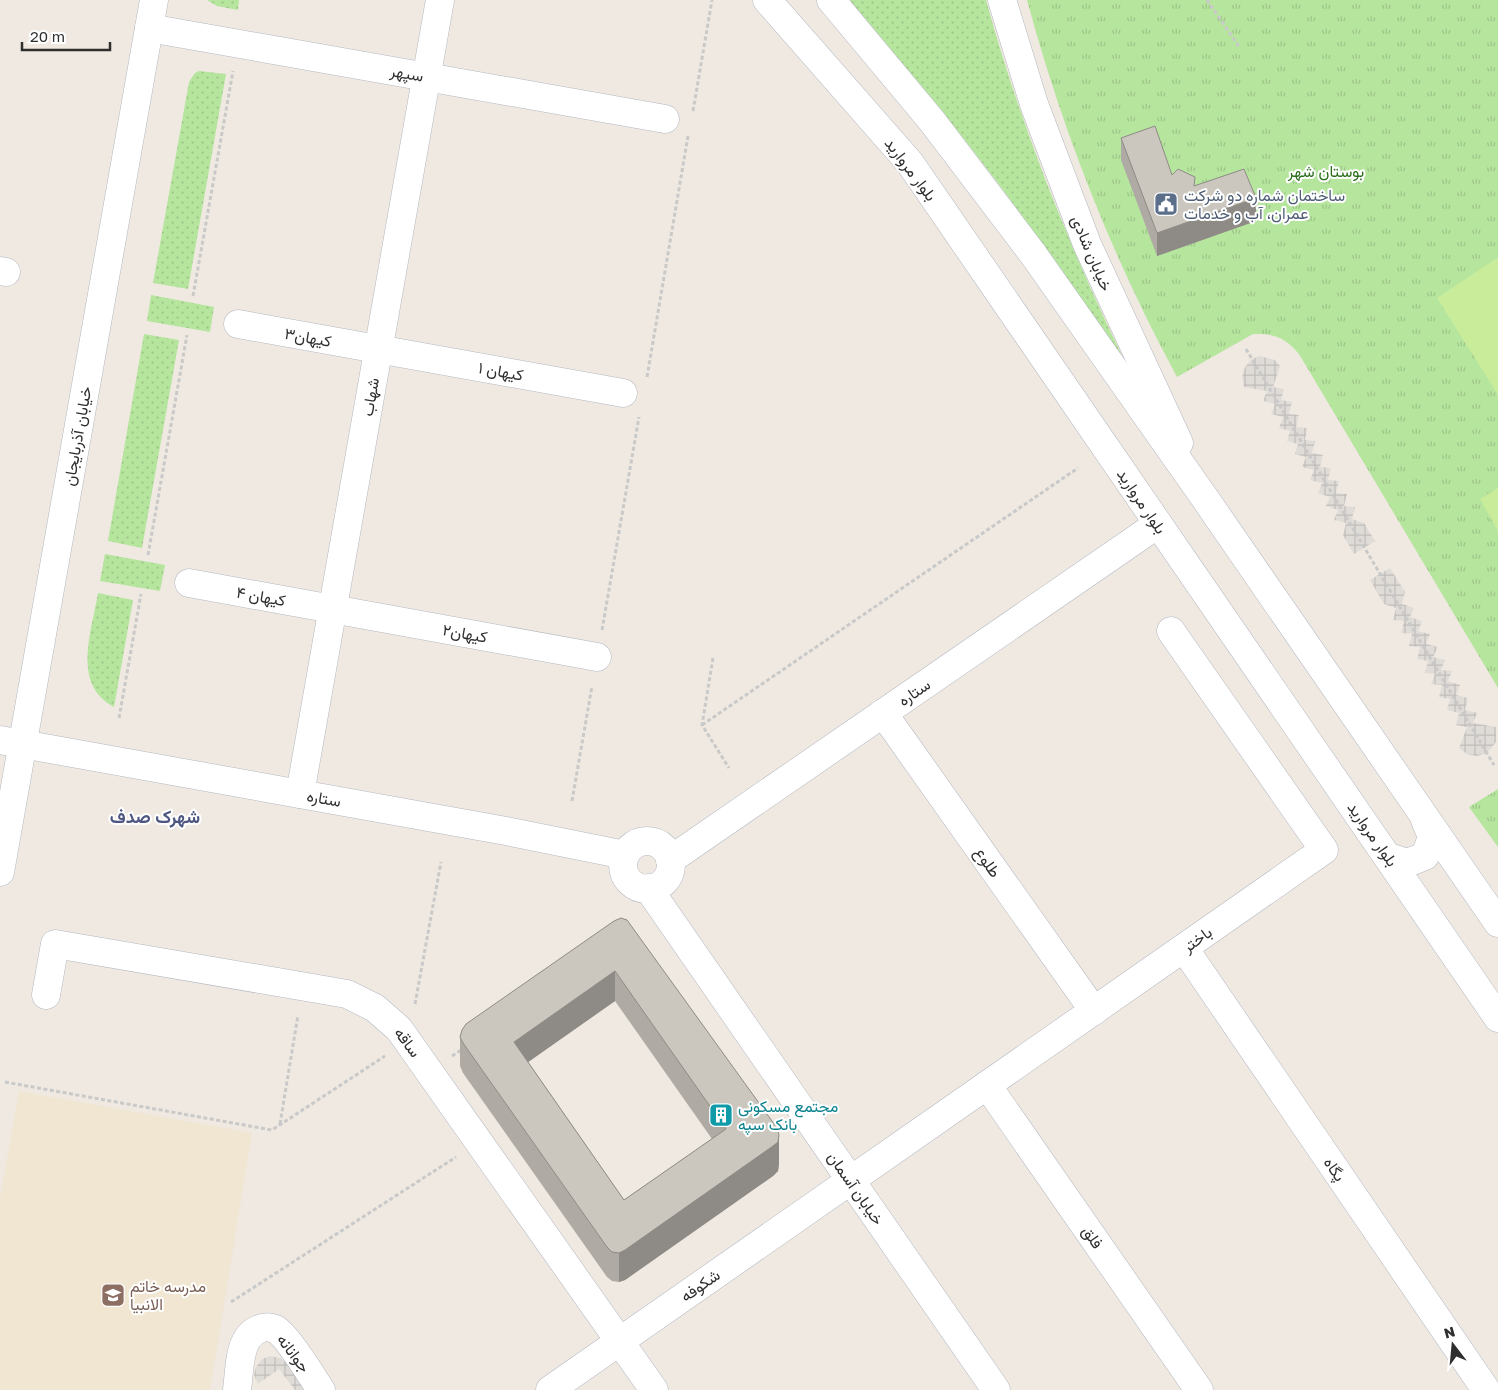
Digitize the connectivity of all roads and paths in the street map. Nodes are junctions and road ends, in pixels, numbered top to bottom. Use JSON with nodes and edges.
{"nodes":[{"id":1,"x":154,"y":0,"type":"edge"},
{"id":2,"x":440,"y":0,"type":"edge"},
{"id":3,"x":712,"y":0,"type":"edge"},
{"id":4,"x":766,"y":0,"type":"edge"},
{"id":5,"x":831,"y":0,"type":"edge"},
{"id":6,"x":1002,"y":0,"type":"edge"},
{"id":7,"x":1207,"y":0,"type":"edge"},
{"id":8,"x":149,"y":28,"type":"junction"},
{"id":9,"x":1240,"y":48,"type":"dead end"},
{"id":10,"x":234,"y":69,"type":"dead end"},
{"id":11,"x":426,"y":76,"type":"junction"},
{"id":12,"x":695,"y":97,"type":"dead end"},
{"id":13,"x":664,"y":119,"type":"dead end"},
{"id":14,"x":194,"y":296,"type":"dead end"},
{"id":15,"x":238,"y":324,"type":"dead end"},
{"id":16,"x":187,"y":335,"type":"dead end"},
{"id":17,"x":378,"y":349,"type":"junction"},
{"id":18,"x":1246,"y":349,"type":"dead end"},
{"id":19,"x":623,"y":392,"type":"dead end"},
{"id":20,"x":1078,"y":468,"type":"dead end"},
{"id":21,"x":1204,"y":497,"type":"junction"},
{"id":22,"x":1158,"y":524,"type":"junction"},
{"id":23,"x":148,"y":555,"type":"dead end"},
{"id":24,"x":189,"y":583,"type":"dead end"},
{"id":25,"x":140,"y":594,"type":"dead end"},
{"id":26,"x":332,"y":609,"type":"junction"},
{"id":27,"x":1171,"y":630,"type":"dead end"},
{"id":28,"x":597,"y":657,"type":"joint"},
{"id":29,"x":713,"y":658,"type":"dead end"},
{"id":30,"x":883,"y":713,"type":"junction"},
{"id":31,"x":119,"y":718,"type":"dead end"},
{"id":32,"x":702,"y":726,"type":"junction"},
{"id":33,"x":11,"y":742,"type":"edge"},
{"id":34,"x":1494,"y":765,"type":"dead end"},
{"id":35,"x":729,"y":768,"type":"dead end"},
{"id":36,"x":300,"y":794,"type":"junction"},
{"id":37,"x":572,"y":801,"type":"dead end"},
{"id":38,"x":1425,"y":820,"type":"junction"},
{"id":39,"x":625,"y":855,"type":"junction"},
{"id":40,"x":1389,"y":857,"type":"junction"},
{"id":41,"x":670,"y":860,"type":"junction"},
{"id":42,"x":440,"y":862,"type":"dead end"},
{"id":43,"x":0,"y":872,"type":"edge"},
{"id":44,"x":648,"y":888,"type":"junction"},
{"id":45,"x":1498,"y":923,"type":"edge"},
{"id":46,"x":1184,"y":948,"type":"junction"},
{"id":47,"x":46,"y":995,"type":"dead end"},
{"id":48,"x":415,"y":1005,"type":"dead end"},
{"id":49,"x":300,"y":1007,"type":"dead end"},
{"id":50,"x":1094,"y":1011,"type":"junction"},
{"id":51,"x":1498,"y":1018,"type":"edge"},
{"id":52,"x":469,"y":1044,"type":"edge"},
{"id":53,"x":392,"y":1052,"type":"dead end"},
{"id":54,"x":446,"y":1060,"type":"dead end"},
{"id":55,"x":5,"y":1082,"type":"dead end"},
{"id":56,"x":987,"y":1085,"type":"junction"},
{"id":57,"x":280,"y":1124,"type":"junction"},
{"id":58,"x":463,"y":1152,"type":"dead end"},
{"id":59,"x":851,"y":1180,"type":"junction"},
{"id":60,"x":231,"y":1302,"type":"dead end"},
{"id":61,"x":620,"y":1341,"type":"junction"},
{"id":62,"x":237,"y":1390,"type":"edge"},
{"id":63,"x":322,"y":1390,"type":"edge"},
{"id":64,"x":550,"y":1390,"type":"edge"},
{"id":65,"x":654,"y":1390,"type":"edge"},
{"id":66,"x":996,"y":1390,"type":"edge"},
{"id":67,"x":1200,"y":1390,"type":"edge"},
{"id":68,"x":1486,"y":1390,"type":"edge"}],
"edges":[{"from":1,"to":8,"type":"street","name":"خیابان آذربایجان"},
{"from":2,"to":11,"type":"street","name":"شهاب"},
{"from":3,"to":12,"type":"path"},
{"from":4,"to":22,"type":"street","name":"بلوار مروارید"},
{"from":5,"to":21,"type":"street"},
{"from":6,"to":21,"type":"street","name":"خیابان شادی"},
{"from":7,"to":9,"type":"path"},
{"from":8,"to":11,"type":"street","name":"سپهر"},
{"from":8,"to":33,"type":"street","name":"خیابان آذربایجان"},
{"from":10,"to":14,"type":"path"},
{"from":11,"to":13,"type":"street","name":"سپهر"},
{"from":11,"to":17,"type":"street","name":"شهاب"},
{"from":15,"to":17,"type":"street","name":"کیهان۳"},
{"from":16,"to":23,"type":"path"},
{"from":17,"to":19,"type":"street","name":"کیهان ۱"},
{"from":17,"to":26,"type":"street","name":"شهاب"},
{"from":18,"to":34,"type":"path"},
{"from":20,"to":32,"type":"path"},
{"from":21,"to":38,"type":"street"},
{"from":22,"to":30,"type":"street","name":"ستاره"},
{"from":22,"to":40,"type":"street","name":"بلوار مروارید"},
{"from":24,"to":26,"type":"street","name":"کیهان ۴"},
{"from":25,"to":31,"type":"path"},
{"from":26,"to":28,"type":"street","name":"کیهان۲"},
{"from":26,"to":36,"type":"street","name":"شهاب"},
{"from":27,"to":46,"type":"street","name":"باختر"},
{"from":28,"to":37,"type":"path"},
{"from":29,"to":32,"type":"path"},
{"from":30,"to":41,"type":"street","name":"ستاره"},
{"from":30,"to":50,"type":"street","name":"طلوع"},
{"from":32,"to":35,"type":"path"},
{"from":33,"to":36,"type":"street","name":"ستاره"},
{"from":33,"to":43,"type":"street","name":"خیابان آذربایجان"},
{"from":36,"to":39,"type":"street","name":"ستاره"},
{"from":38,"to":40,"type":"street"},
{"from":38,"to":45,"type":"street"},
{"from":39,"to":41,"type":"street"},
{"from":39,"to":44,"type":"street"},
{"from":40,"to":51,"type":"street","name":"بلوار مروارید"},
{"from":41,"to":44,"type":"street"},
{"from":42,"to":48,"type":"path"},
{"from":44,"to":59,"type":"street","name":"خیابان آسمان"},
{"from":46,"to":50,"type":"street","name":"باختر"},
{"from":46,"to":68,"type":"street","name":"پگاه"},
{"from":47,"to":61,"type":"street","name":"ساقه"},
{"from":49,"to":57,"type":"path"},
{"from":50,"to":56,"type":"street","name":"باختر"},
{"from":52,"to":54,"type":"path"},
{"from":53,"to":57,"type":"path"},
{"from":55,"to":57,"type":"path"},
{"from":56,"to":59,"type":"street","name":"باختر"},
{"from":56,"to":67,"type":"street","name":"فلق"},
{"from":58,"to":60,"type":"path"},
{"from":59,"to":61,"type":"street","name":"شکوفه"},
{"from":59,"to":66,"type":"street","name":"خیابان آسمان"},
{"from":61,"to":64,"type":"street","name":"شکوفه"},
{"from":61,"to":65,"type":"street","name":"ساقه"},
{"from":62,"to":63,"type":"street","name":"جوانانه"}]}
